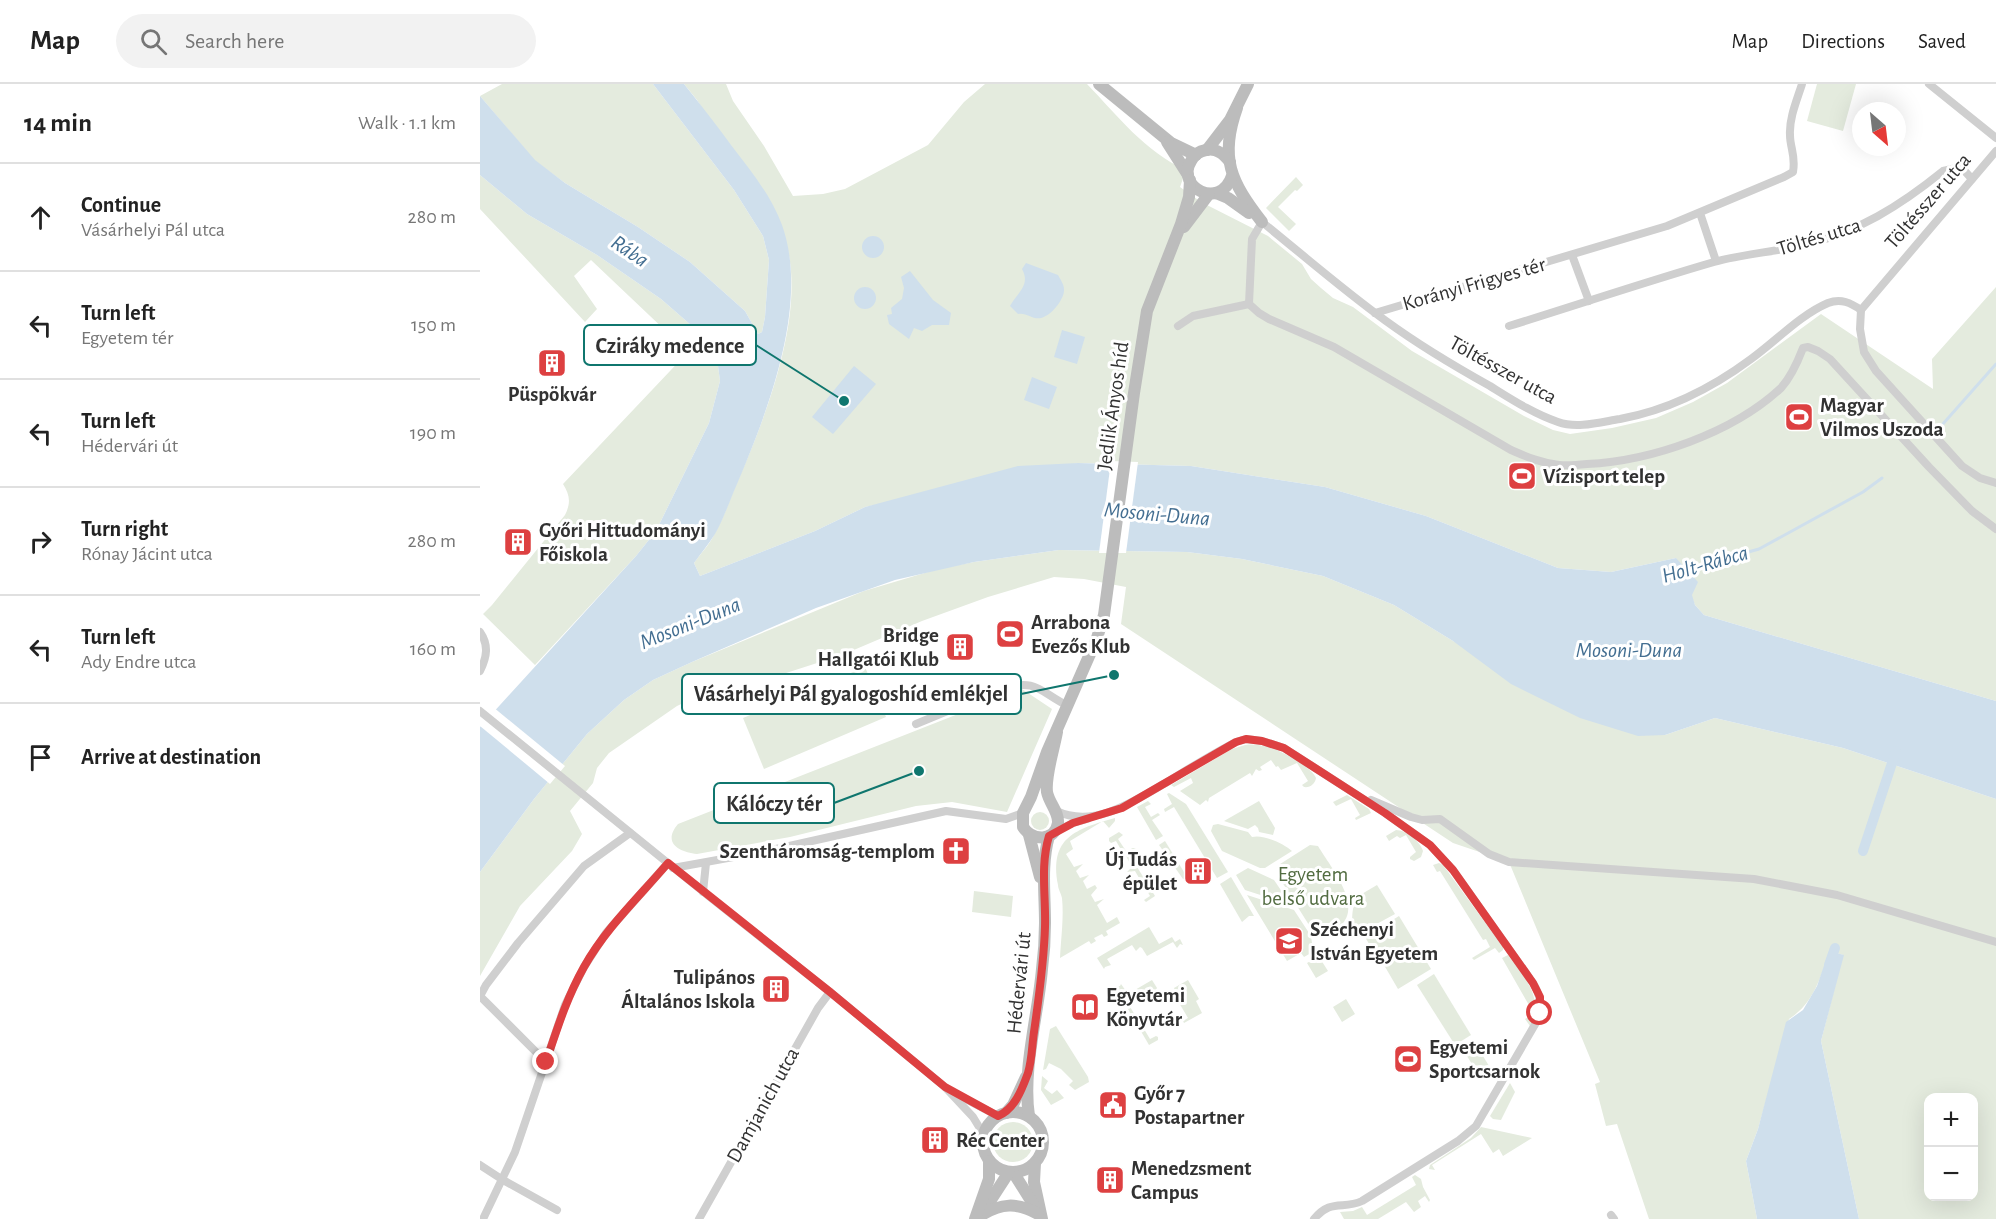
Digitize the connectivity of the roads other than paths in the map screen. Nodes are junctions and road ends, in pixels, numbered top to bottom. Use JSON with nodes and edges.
{"nodes":[{"id":1,"x":1099,"y":84,"type":"edge"},
{"id":2,"x":1248,"y":84,"type":"edge"},
{"id":3,"x":1802,"y":84,"type":"edge"},
{"id":4,"x":1929,"y":84,"type":"edge"},
{"id":5,"x":1237,"y":108,"type":"junction"},
{"id":6,"x":1163,"y":136,"type":"junction"},
{"id":7,"x":1996,"y":138,"type":"edge"},
{"id":8,"x":1996,"y":151,"type":"edge"},
{"id":9,"x":1202,"y":152,"type":"junction"},
{"id":10,"x":1230,"y":162,"type":"junction"},
{"id":11,"x":1232,"y":176,"type":"junction"},
{"id":12,"x":1189,"y":178,"type":"junction"},
{"id":13,"x":1972,"y":179,"type":"junction"},
{"id":14,"x":1212,"y":193,"type":"junction"},
{"id":15,"x":1700,"y":213,"type":"junction"},
{"id":16,"x":1262,"y":222,"type":"junction"},
{"id":17,"x":1174,"y":244,"type":"junction"},
{"id":18,"x":1572,"y":255,"type":"junction"},
{"id":19,"x":1716,"y":261,"type":"junction"},
{"id":20,"x":1589,"y":301,"type":"junction"},
{"id":21,"x":1249,"y":304,"type":"junction"},
{"id":22,"x":1861,"y":310,"type":"junction"},
{"id":23,"x":1375,"y":313,"type":"junction"},
{"id":24,"x":1178,"y":326,"type":"dead end"},
{"id":25,"x":1509,"y":326,"type":"dead end"},
{"id":26,"x":1996,"y":483,"type":"edge"},
{"id":27,"x":1996,"y":529,"type":"edge"},
{"id":28,"x":480,"y":632,"type":"edge"},
{"id":29,"x":480,"y":671,"type":"edge"},
{"id":30,"x":1068,"y":706,"type":"junction"},
{"id":31,"x":480,"y":711,"type":"edge"},
{"id":32,"x":916,"y":724,"type":"dead end"},
{"id":33,"x":1057,"y":732,"type":"junction"},
{"id":34,"x":1362,"y":798,"type":"junction"},
{"id":35,"x":1054,"y":808,"type":"junction"},
{"id":36,"x":1024,"y":811,"type":"junction"},
{"id":37,"x":1101,"y":814,"type":"junction"},
{"id":38,"x":630,"y":833,"type":"junction"},
{"id":39,"x":1051,"y":834,"type":"junction"},
{"id":40,"x":1029,"y":835,"type":"junction"},
{"id":41,"x":706,"y":863,"type":"junction"},
{"id":42,"x":670,"y":866,"type":"junction"},
{"id":43,"x":703,"y":892,"type":"junction"},
{"id":44,"x":1045,"y":898,"type":"junction"},
{"id":45,"x":1996,"y":942,"type":"edge"},
{"id":46,"x":830,"y":992,"type":"junction"},
{"id":47,"x":480,"y":996,"type":"edge"},
{"id":48,"x":546,"y":1062,"type":"junction"},
{"id":49,"x":1029,"y":1071,"type":"junction"},
{"id":50,"x":945,"y":1087,"type":"junction"},
{"id":51,"x":1002,"y":1114,"type":"junction"},
{"id":52,"x":1029,"y":1116,"type":"junction"},
{"id":53,"x":984,"y":1135,"type":"junction"},
{"id":54,"x":989,"y":1161,"type":"junction"},
{"id":55,"x":1035,"y":1163,"type":"junction"},
{"id":56,"x":480,"y":1165,"type":"edge"},
{"id":57,"x":1011,"y":1172,"type":"junction"},
{"id":58,"x":503,"y":1180,"type":"junction"},
{"id":59,"x":557,"y":1210,"type":"dead end"},
{"id":60,"x":1040,"y":1217,"type":"edge"},
{"id":61,"x":977,"y":1218,"type":"edge"},
{"id":62,"x":483,"y":1219,"type":"edge"},
{"id":63,"x":699,"y":1219,"type":"edge"},
{"id":64,"x":1314,"y":1219,"type":"edge"}],
"edges":[{"from":1,"to":6,"type":"street"},
{"from":2,"to":5,"type":"street"},
{"from":3,"to":15,"type":"street","name":"Korányi Frigyes tér"},
{"from":4,"to":7,"type":"street"},
{"from":5,"to":9,"type":"street"},
{"from":5,"to":10,"type":"street"},
{"from":6,"to":9,"type":"street"},
{"from":6,"to":12,"type":"street"},
{"from":8,"to":13,"type":"street","name":"Töltésszer utca"},
{"from":9,"to":10,"type":"street"},
{"from":9,"to":12,"type":"street"},
{"from":10,"to":11,"type":"street"},
{"from":11,"to":14,"type":"street"},
{"from":11,"to":16,"type":"street"},
{"from":12,"to":14,"type":"street"},
{"from":12,"to":17,"type":"street","name":"Jedlik Ányos híd"},
{"from":13,"to":19,"type":"street","name":"Töltés utca"},
{"from":13,"to":22,"type":"street","name":"Töltésszer utca"},
{"from":14,"to":16,"type":"street"},
{"from":14,"to":17,"type":"street","name":"Jedlik Ányos híd"},
{"from":15,"to":18,"type":"street","name":"Korányi Frigyes tér"},
{"from":15,"to":19,"type":"street"},
{"from":16,"to":21,"type":"street"},
{"from":16,"to":23,"type":"street","name":"Töltésszer utca"},
{"from":17,"to":30,"type":"street","name":"Jedlik Ányos híd"},
{"from":18,"to":20,"type":"street","name":"Korányi Frigyes tér"},
{"from":18,"to":23,"type":"street","name":"Korányi Frigyes tér"},
{"from":19,"to":20,"type":"street"},
{"from":20,"to":25,"type":"street"},
{"from":21,"to":24,"type":"street"},
{"from":21,"to":27,"type":"street"},
{"from":22,"to":23,"type":"street","name":"Töltésszer utca"},
{"from":22,"to":26,"type":"street"},
{"from":28,"to":29,"type":"street"},
{"from":30,"to":32,"type":"street"},
{"from":30,"to":33,"type":"street","name":"Jedlik Ányos híd"},
{"from":31,"to":38,"type":"street"},
{"from":33,"to":35,"type":"street"},
{"from":33,"to":36,"type":"street"},
{"from":34,"to":37,"type":"street"},
{"from":34,"to":45,"type":"street"},
{"from":34,"to":64,"type":"street"},
{"from":35,"to":36,"type":"street"},
{"from":35,"to":37,"type":"street"},
{"from":35,"to":39,"type":"street"},
{"from":36,"to":40,"type":"street"},
{"from":36,"to":41,"type":"street"},
{"from":37,"to":39,"type":"street"},
{"from":38,"to":42,"type":"street"},
{"from":38,"to":47,"type":"street"},
{"from":39,"to":40,"type":"street"},
{"from":39,"to":44,"type":"street","name":"Hédervári út"},
{"from":40,"to":44,"type":"street","name":"Hédervári út"},
{"from":41,"to":42,"type":"street"},
{"from":41,"to":43,"type":"street"},
{"from":42,"to":43,"type":"street"},
{"from":42,"to":48,"type":"street"},
{"from":43,"to":46,"type":"street"},
{"from":44,"to":49,"type":"street","name":"Hédervári út"},
{"from":46,"to":50,"type":"street"},
{"from":46,"to":63,"type":"street","name":"Damjanich utca"},
{"from":47,"to":48,"type":"street"},
{"from":48,"to":58,"type":"street"},
{"from":49,"to":51,"type":"street","name":"Hédervári út"},
{"from":49,"to":52,"type":"street","name":"Hédervári út"},
{"from":50,"to":51,"type":"street"},
{"from":50,"to":53,"type":"street"},
{"from":51,"to":52,"type":"street"},
{"from":51,"to":53,"type":"street"},
{"from":52,"to":55,"type":"street"},
{"from":53,"to":54,"type":"street"},
{"from":54,"to":57,"type":"street"},
{"from":54,"to":61,"type":"street"},
{"from":55,"to":57,"type":"street"},
{"from":55,"to":60,"type":"street"},
{"from":56,"to":58,"type":"street"},
{"from":57,"to":60,"type":"street"},
{"from":57,"to":61,"type":"street"},
{"from":58,"to":59,"type":"street"},
{"from":58,"to":62,"type":"street"},
{"from":60,"to":61,"type":"street"}]}
